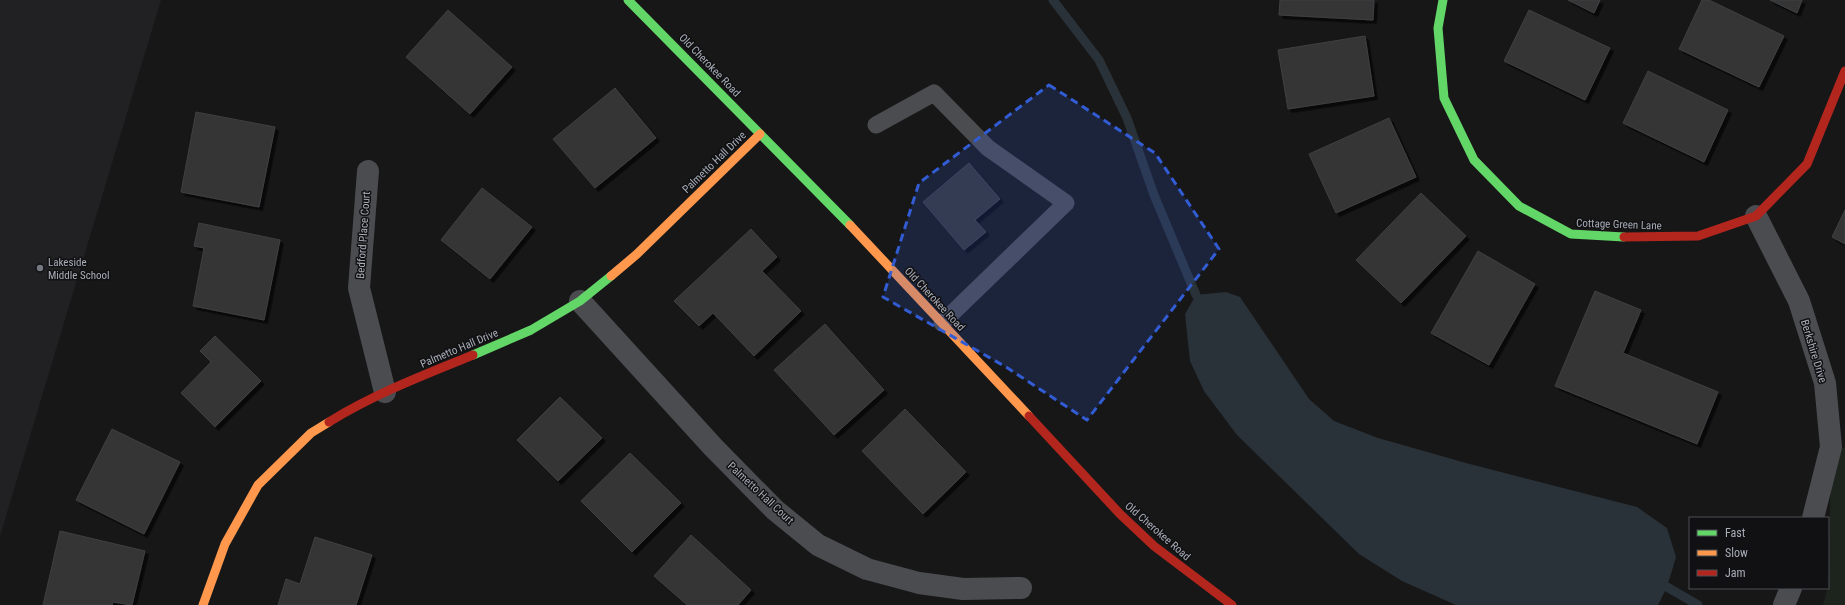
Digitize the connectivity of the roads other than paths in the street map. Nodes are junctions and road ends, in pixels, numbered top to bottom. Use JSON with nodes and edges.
{"nodes":[{"id":1,"x":628,"y":0,"type":"edge"},
{"id":2,"x":1443,"y":0,"type":"edge"},
{"id":3,"x":1845,"y":71,"type":"edge"},
{"id":4,"x":876,"y":125,"type":"dead end"},
{"id":5,"x":760,"y":134,"type":"junction"},
{"id":6,"x":368,"y":171,"type":"dead end"},
{"id":7,"x":1756,"y":216,"type":"junction"},
{"id":8,"x":580,"y":301,"type":"junction"},
{"id":9,"x":942,"y":323,"type":"junction"},
{"id":10,"x":385,"y":392,"type":"junction"},
{"id":11,"x":1813,"y":517,"type":"edge"},
{"id":12,"x":1021,"y":588,"type":"dead end"},
{"id":13,"x":1791,"y":589,"type":"edge"},
{"id":14,"x":203,"y":605,"type":"edge"},
{"id":15,"x":1232,"y":605,"type":"edge"},
{"id":16,"x":1784,"y":605,"type":"edge"}],
"edges":[{"from":1,"to":5,"type":"street","name":"Old Cherokee Road"},
{"from":2,"to":7,"type":"street","name":"Cottage Green Lane"},
{"from":3,"to":7,"type":"street","name":"Cottage Green Lane"},
{"from":4,"to":9,"type":"lane"},
{"from":5,"to":8,"type":"street","name":"Palmetto Hall Drive"},
{"from":5,"to":9,"type":"street","name":"Old Cherokee Road"},
{"from":6,"to":10,"type":"street","name":"Bedford Place Court"},
{"from":7,"to":11,"type":"street","name":"Berkshire Drive"},
{"from":8,"to":10,"type":"street","name":"Palmetto Hall Drive"},
{"from":8,"to":12,"type":"street","name":"Palmetto Hall Court"},
{"from":9,"to":15,"type":"street","name":"Old Cherokee Road"},
{"from":10,"to":14,"type":"street","name":"Palmetto Hall Drive"},
{"from":13,"to":16,"type":"street"}]}
